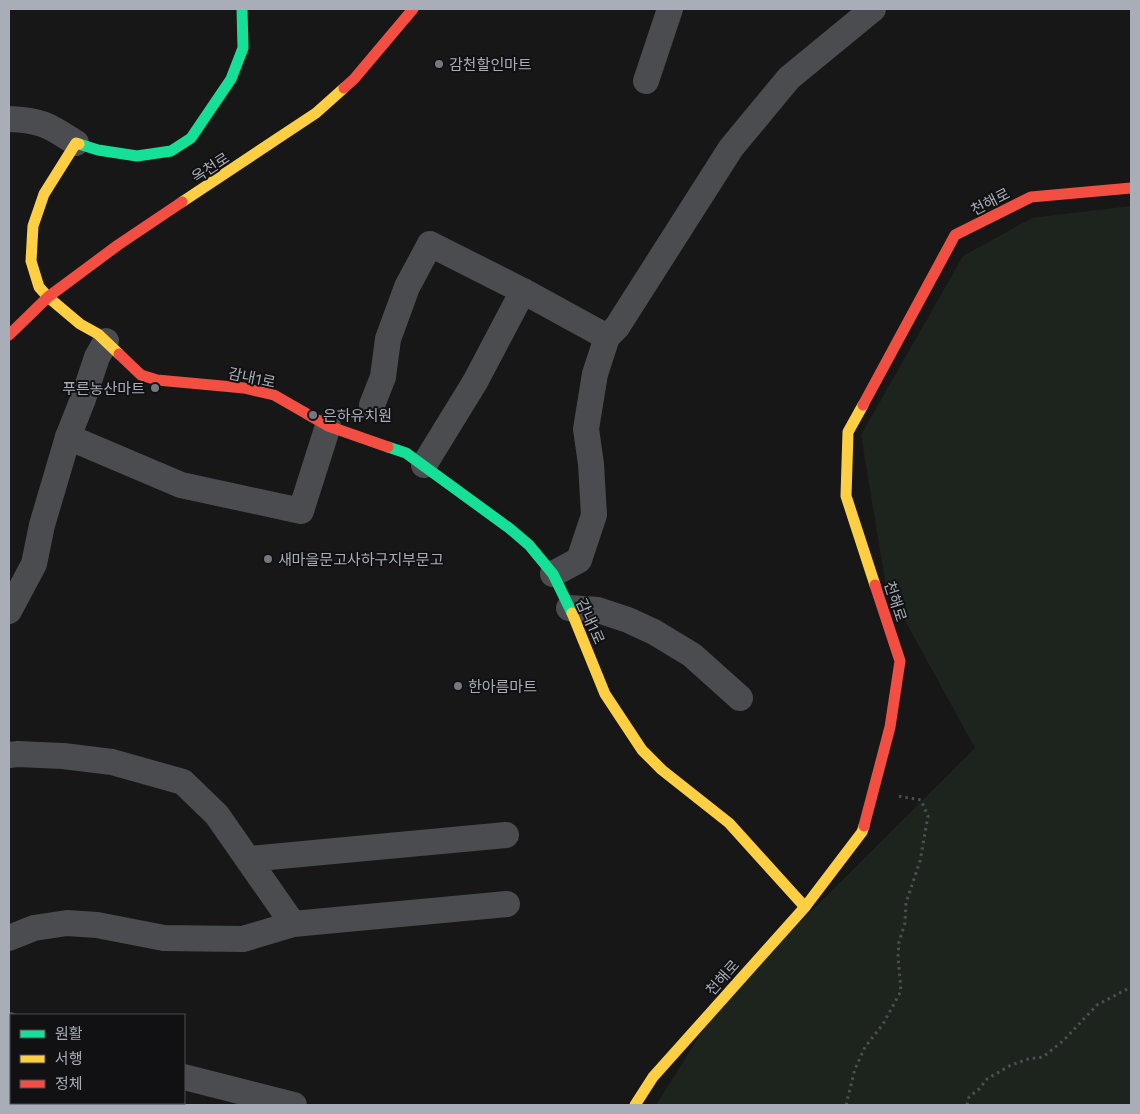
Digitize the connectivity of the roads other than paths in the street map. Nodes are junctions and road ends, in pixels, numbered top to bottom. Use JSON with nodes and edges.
{"nodes":[{"id":1,"x":242,"y":9,"type":"edge"},
{"id":2,"x":413,"y":9,"type":"edge"},
{"id":3,"x":670,"y":9,"type":"edge"},
{"id":4,"x":873,"y":9,"type":"edge"},
{"id":5,"x":646,"y":81,"type":"dead end"},
{"id":6,"x":9,"y":119,"type":"edge"},
{"id":7,"x":76,"y":143,"type":"junction"},
{"id":8,"x":1131,"y":188,"type":"edge"},
{"id":9,"x":523,"y":291,"type":"junction"},
{"id":10,"x":48,"y":297,"type":"junction"},
{"id":11,"x":9,"y":335,"type":"edge"},
{"id":12,"x":607,"y":337,"type":"junction"},
{"id":13,"x":106,"y":341,"type":"junction"},
{"id":14,"x":372,"y":405,"type":"dead end"},
{"id":15,"x":328,"y":426,"type":"junction"},
{"id":16,"x":68,"y":437,"type":"junction"},
{"id":17,"x":424,"y":465,"type":"junction"},
{"id":18,"x":553,"y":574,"type":"junction"},
{"id":19,"x":569,"y":608,"type":"junction"},
{"id":20,"x":9,"y":611,"type":"edge"},
{"id":21,"x":740,"y":698,"type":"dead end"},
{"id":22,"x":9,"y":755,"type":"edge"},
{"id":23,"x":506,"y":835,"type":"dead end"},
{"id":24,"x":249,"y":859,"type":"junction"},
{"id":25,"x":507,"y":904,"type":"dead end"},
{"id":26,"x":805,"y":907,"type":"junction"},
{"id":27,"x":293,"y":924,"type":"junction"},
{"id":28,"x":9,"y":938,"type":"edge"},
{"id":29,"x":185,"y":1077,"type":"edge"},
{"id":30,"x":294,"y":1105,"type":"edge"},
{"id":31,"x":635,"y":1105,"type":"edge"}],
"edges":[{"from":1,"to":7,"type":"street"},
{"from":2,"to":10,"type":"street","name":"옥천로"},
{"from":3,"to":5,"type":"street"},
{"from":4,"to":12,"type":"street"},
{"from":6,"to":7,"type":"street"},
{"from":7,"to":10,"type":"street","name":"감내1로"},
{"from":8,"to":26,"type":"street","name":"천해로"},
{"from":9,"to":12,"type":"street"},
{"from":9,"to":14,"type":"street"},
{"from":9,"to":17,"type":"street"},
{"from":10,"to":11,"type":"street","name":"옥천로"},
{"from":10,"to":13,"type":"street","name":"감내1로"},
{"from":12,"to":18,"type":"street"},
{"from":13,"to":15,"type":"street","name":"감내1로"},
{"from":13,"to":16,"type":"street"},
{"from":15,"to":16,"type":"street"},
{"from":15,"to":17,"type":"street","name":"감내1로"},
{"from":16,"to":20,"type":"street"},
{"from":17,"to":18,"type":"street","name":"감내1로"},
{"from":18,"to":19,"type":"street","name":"감내1로"},
{"from":19,"to":21,"type":"street"},
{"from":19,"to":26,"type":"street","name":"감내1로"},
{"from":22,"to":24,"type":"street"},
{"from":23,"to":24,"type":"street"},
{"from":24,"to":27,"type":"street"},
{"from":25,"to":27,"type":"street"},
{"from":26,"to":31,"type":"street","name":"천해로"},
{"from":27,"to":28,"type":"street"},
{"from":29,"to":30,"type":"street"}]}
